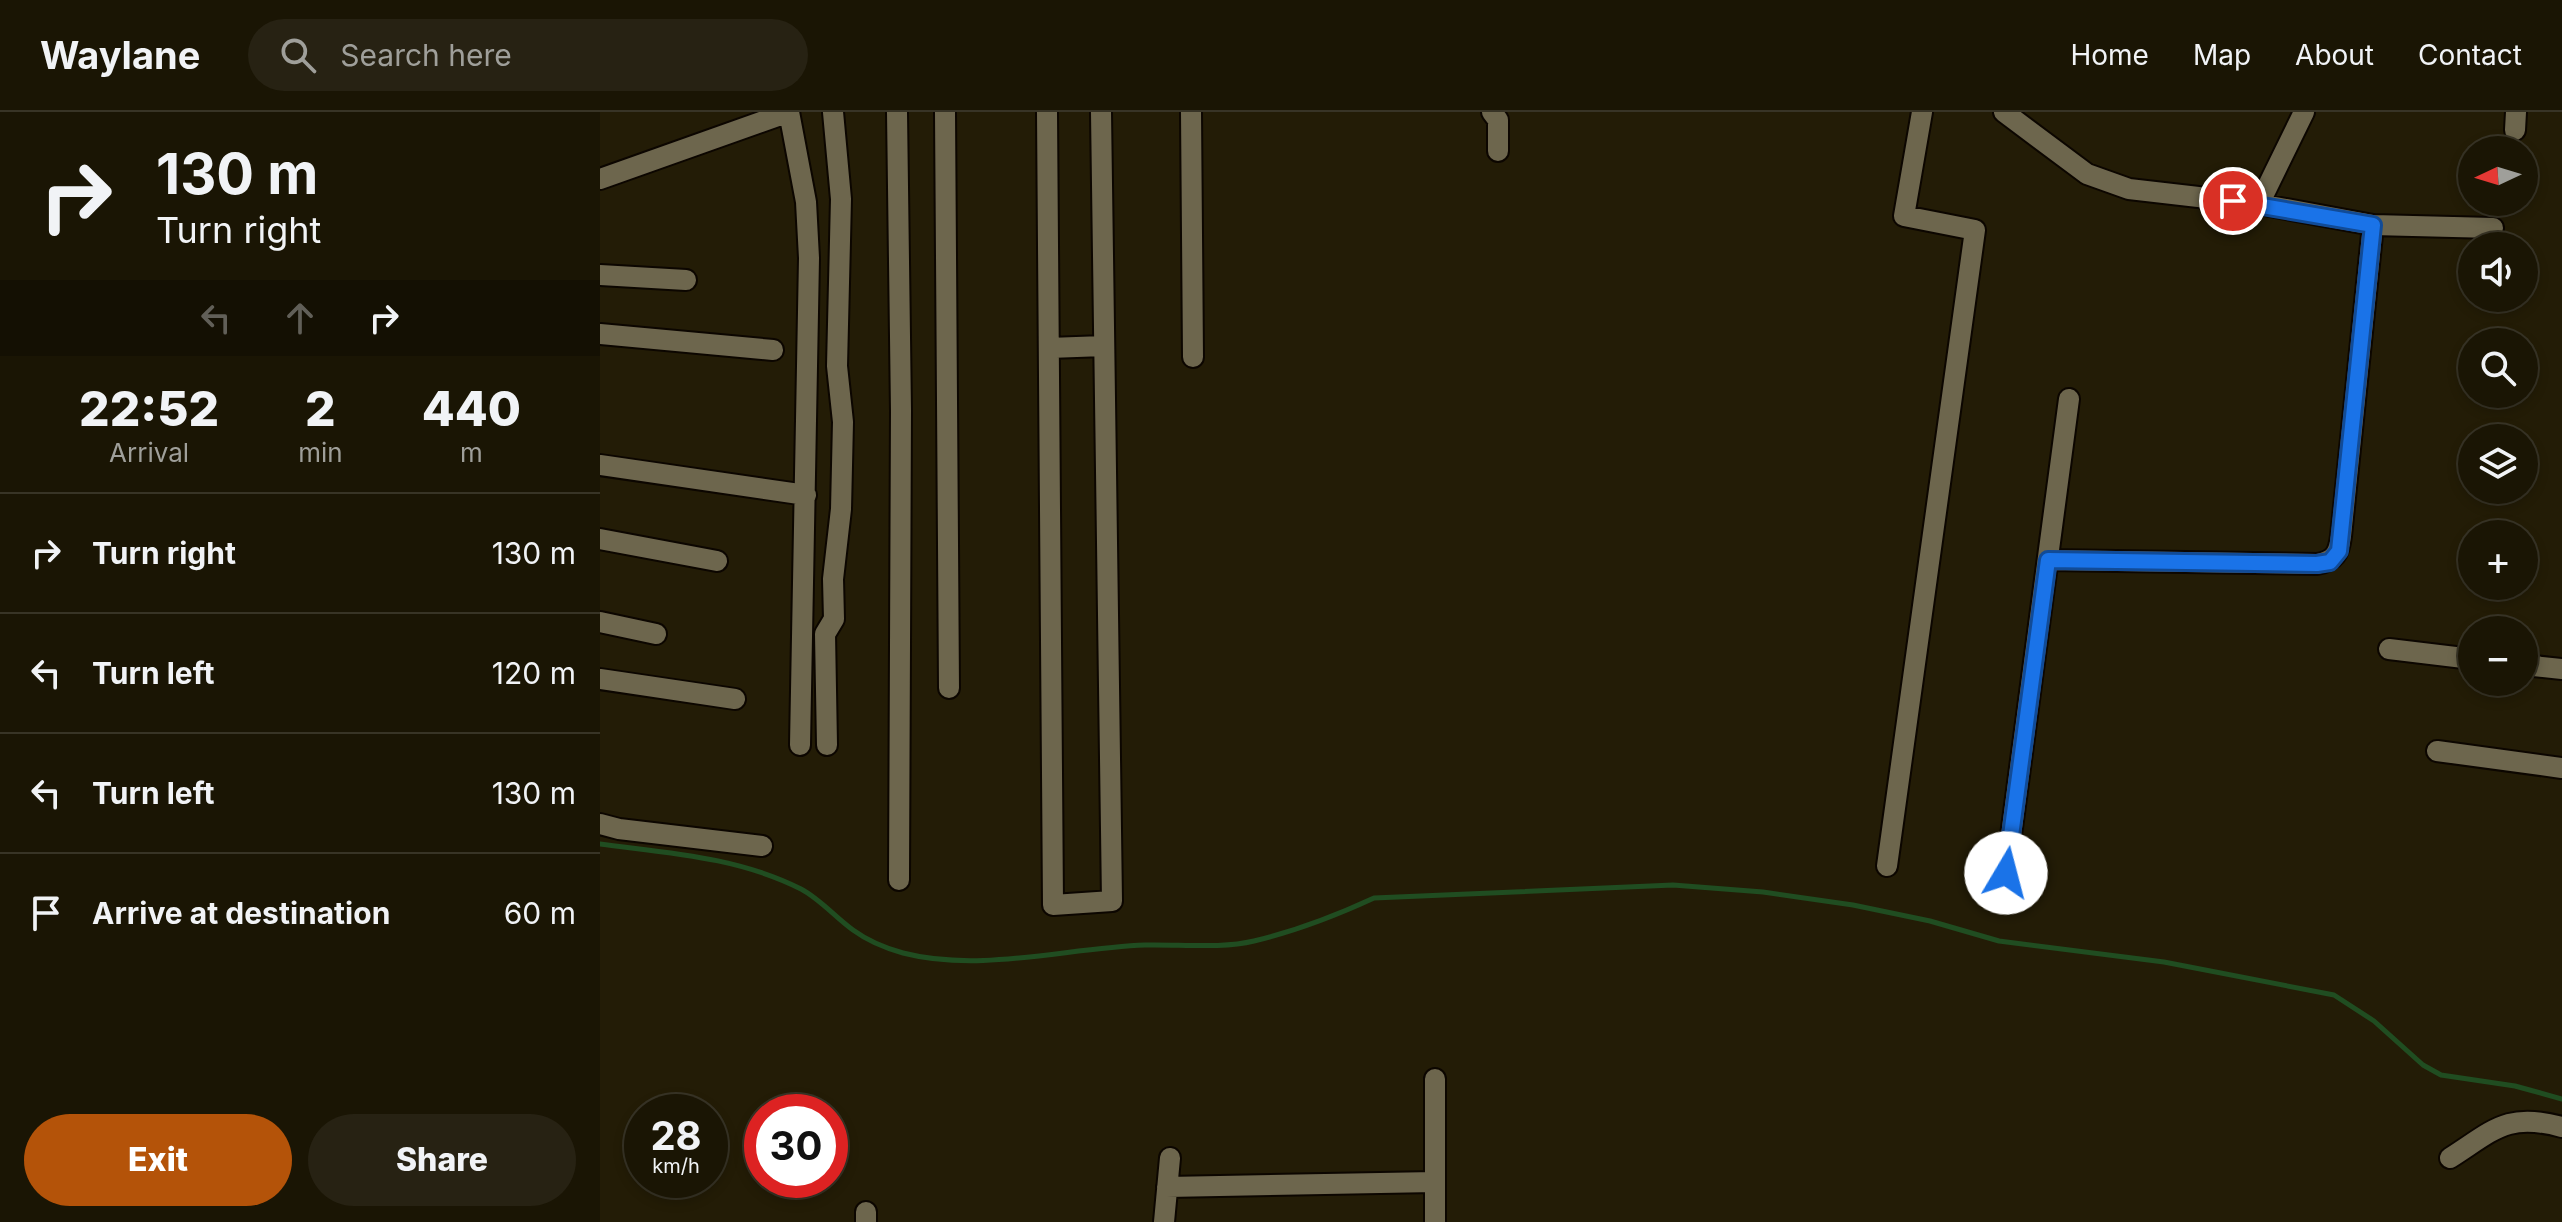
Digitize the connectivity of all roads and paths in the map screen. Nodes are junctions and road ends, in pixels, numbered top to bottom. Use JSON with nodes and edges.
{"nodes":[{"id":1,"x":789,"y":112,"type":"edge"},
{"id":2,"x":833,"y":112,"type":"edge"},
{"id":3,"x":897,"y":112,"type":"edge"},
{"id":4,"x":945,"y":112,"type":"edge"},
{"id":5,"x":1047,"y":112,"type":"edge"},
{"id":6,"x":1101,"y":112,"type":"edge"},
{"id":7,"x":1191,"y":112,"type":"edge"},
{"id":8,"x":1492,"y":112,"type":"edge"},
{"id":9,"x":1922,"y":112,"type":"edge"},
{"id":10,"x":2004,"y":112,"type":"edge"},
{"id":11,"x":2304,"y":112,"type":"edge"},
{"id":12,"x":1498,"y":151,"type":"dead end"},
{"id":13,"x":601,"y":179,"type":"edge"},
{"id":14,"x":2259,"y":204,"type":"junction"},
{"id":15,"x":2373,"y":225,"type":"junction"},
{"id":16,"x":2493,"y":228,"type":"dead end"},
{"id":17,"x":600,"y":275,"type":"edge"},
{"id":18,"x":686,"y":280,"type":"dead end"},
{"id":19,"x":600,"y":334,"type":"edge"},
{"id":20,"x":1104,"y":346,"type":"junction"},
{"id":21,"x":1049,"y":348,"type":"junction"},
{"id":22,"x":773,"y":350,"type":"dead end"},
{"id":23,"x":1193,"y":357,"type":"dead end"},
{"id":24,"x":2069,"y":399,"type":"dead end"},
{"id":25,"x":600,"y":465,"type":"edge"},
{"id":26,"x":806,"y":495,"type":"junction"},
{"id":27,"x":600,"y":539,"type":"edge"},
{"id":28,"x":2048,"y":560,"type":"junction"},
{"id":29,"x":717,"y":561,"type":"dead end"},
{"id":30,"x":600,"y":622,"type":"edge"},
{"id":31,"x":656,"y":634,"type":"dead end"},
{"id":32,"x":2389,"y":649,"type":"dead end"},
{"id":33,"x":2458,"y":657,"type":"edge"},
{"id":34,"x":2538,"y":666,"type":"edge"},
{"id":35,"x":2562,"y":669,"type":"edge"},
{"id":36,"x":600,"y":679,"type":"edge"},
{"id":37,"x":949,"y":688,"type":"dead end"},
{"id":38,"x":735,"y":699,"type":"dead end"},
{"id":39,"x":800,"y":745,"type":"dead end"},
{"id":40,"x":827,"y":745,"type":"dead end"},
{"id":41,"x":2437,"y":751,"type":"dead end"},
{"id":42,"x":2562,"y":768,"type":"edge"},
{"id":43,"x":600,"y":824,"type":"edge"},
{"id":44,"x":762,"y":846,"type":"dead end"},
{"id":45,"x":1887,"y":866,"type":"dead end"},
{"id":46,"x":2006,"y":873,"type":"dead end"},
{"id":47,"x":899,"y":880,"type":"dead end"},
{"id":48,"x":1435,"y":1079,"type":"dead end"},
{"id":49,"x":2562,"y":1127,"type":"edge"},
{"id":50,"x":1170,"y":1158,"type":"dead end"},
{"id":51,"x":2450,"y":1158,"type":"dead end"},
{"id":52,"x":1435,"y":1182,"type":"junction"},
{"id":53,"x":1167,"y":1187,"type":"junction"},
{"id":54,"x":1164,"y":1222,"type":"edge"},
{"id":55,"x":1435,"y":1222,"type":"edge"}],
"edges":[{"from":1,"to":13,"type":"street"},
{"from":1,"to":26,"type":"street"},
{"from":2,"to":40,"type":"street"},
{"from":3,"to":47,"type":"street"},
{"from":4,"to":37,"type":"street"},
{"from":5,"to":21,"type":"street"},
{"from":6,"to":20,"type":"street"},
{"from":7,"to":23,"type":"street"},
{"from":8,"to":12,"type":"street"},
{"from":9,"to":45,"type":"street"},
{"from":10,"to":14,"type":"street"},
{"from":11,"to":14,"type":"street"},
{"from":14,"to":15,"type":"street"},
{"from":15,"to":16,"type":"street"},
{"from":15,"to":28,"type":"street"},
{"from":17,"to":18,"type":"street"},
{"from":19,"to":22,"type":"street"},
{"from":20,"to":21,"type":"street"},
{"from":20,"to":21,"type":"street"},
{"from":24,"to":28,"type":"street"},
{"from":25,"to":26,"type":"street"},
{"from":26,"to":39,"type":"street"},
{"from":27,"to":29,"type":"street"},
{"from":28,"to":46,"type":"street"},
{"from":30,"to":31,"type":"street"},
{"from":32,"to":33,"type":"street"},
{"from":34,"to":35,"type":"street"},
{"from":36,"to":38,"type":"street"},
{"from":41,"to":42,"type":"street"},
{"from":43,"to":44,"type":"street"},
{"from":48,"to":52,"type":"street"},
{"from":49,"to":51,"type":"street"},
{"from":50,"to":53,"type":"street"},
{"from":52,"to":53,"type":"street"},
{"from":52,"to":55,"type":"street"},
{"from":53,"to":54,"type":"street"}]}
